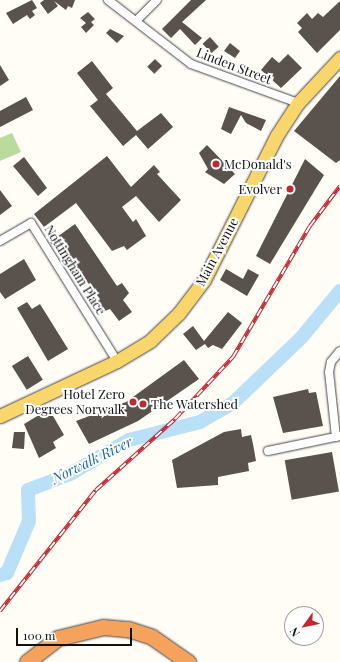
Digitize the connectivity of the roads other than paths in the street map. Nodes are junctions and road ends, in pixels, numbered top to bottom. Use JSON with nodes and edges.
{"nodes":[{"id":1,"x":108,"y":0,"type":"edge"},
{"id":2,"x":157,"y":0,"type":"edge"},
{"id":3,"x":137,"y":20,"type":"junction"},
{"id":4,"x":340,"y":58,"type":"edge"},
{"id":5,"x":298,"y":103,"type":"junction"},
{"id":6,"x":0,"y":241,"type":"edge"},
{"id":7,"x":337,"y":353,"type":"edge"},
{"id":8,"x":117,"y":361,"type":"junction"},
{"id":9,"x":0,"y":416,"type":"edge"},
{"id":10,"x":338,"y":437,"type":"edge"},
{"id":11,"x":268,"y":451,"type":"dead end"},
{"id":12,"x":27,"y":662,"type":"edge"},
{"id":13,"x":188,"y":662,"type":"edge"}],
"edges":[{"from":1,"to":3,"type":"street","name":"Linden Street"},
{"from":2,"to":3,"type":"street"},
{"from":3,"to":5,"type":"street","name":"Linden Street"},
{"from":4,"to":5,"type":"main road","name":"Main Avenue"},
{"from":5,"to":8,"type":"main road","name":"Main Avenue"},
{"from":6,"to":8,"type":"street","name":"Nottingham Place"},
{"from":7,"to":10,"type":"street"},
{"from":8,"to":9,"type":"main road","name":"Main Avenue"},
{"from":10,"to":11,"type":"street"},
{"from":12,"to":13,"type":"highway"}]}
